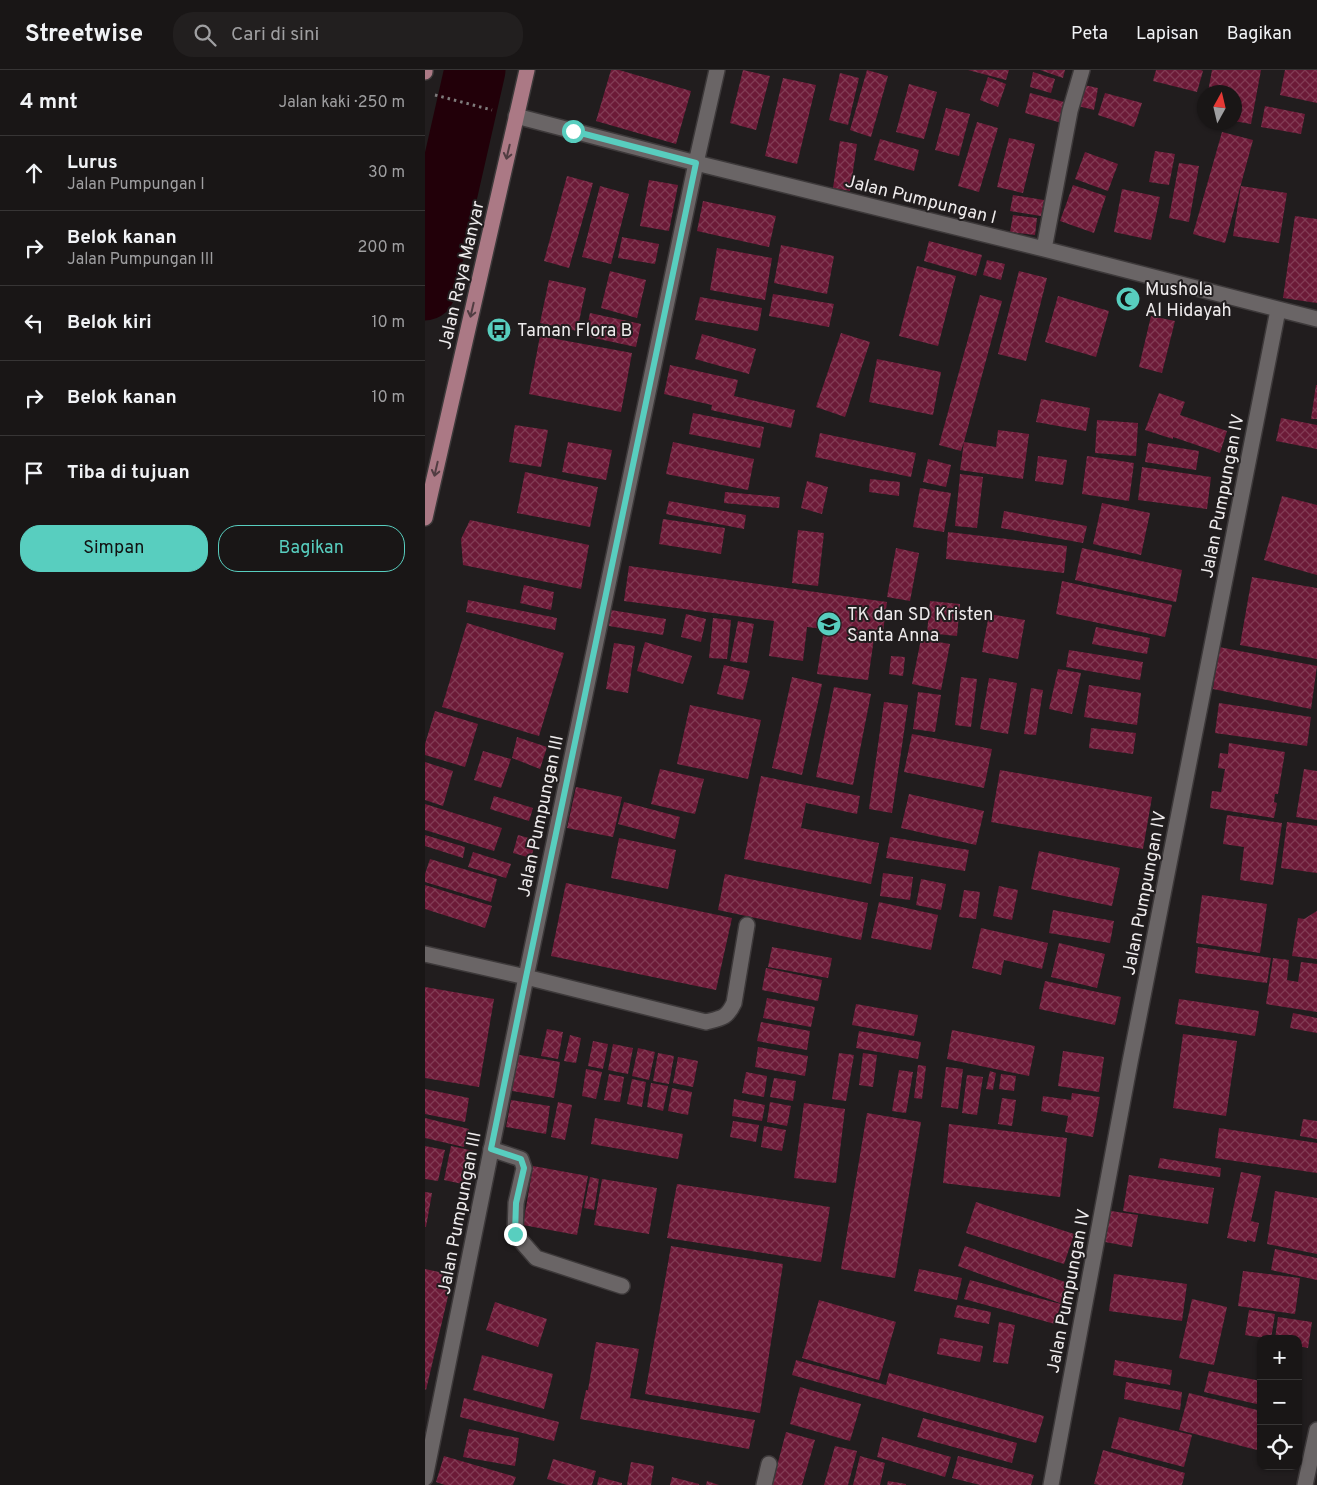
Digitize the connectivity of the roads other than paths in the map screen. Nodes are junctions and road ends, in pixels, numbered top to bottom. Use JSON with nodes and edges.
{"nodes":[{"id":1,"x":527,"y":70,"type":"edge"},
{"id":2,"x":717,"y":70,"type":"edge"},
{"id":3,"x":1082,"y":70,"type":"edge"},
{"id":4,"x":515,"y":116,"type":"junction"},
{"id":5,"x":696,"y":163,"type":"junction"},
{"id":6,"x":1044,"y":249,"type":"junction"},
{"id":7,"x":1278,"y":310,"type":"junction"},
{"id":8,"x":1317,"y":319,"type":"edge"},
{"id":9,"x":425,"y":518,"type":"edge"},
{"id":10,"x":747,"y":925,"type":"dead end"},
{"id":11,"x":425,"y":954,"type":"edge"},
{"id":12,"x":526,"y":977,"type":"junction"},
{"id":13,"x":491,"y":1149,"type":"junction"},
{"id":14,"x":622,"y":1286,"type":"dead end"},
{"id":15,"x":1317,"y":1430,"type":"edge"},
{"id":16,"x":769,"y":1464,"type":"dead end"},
{"id":17,"x":425,"y":1478,"type":"edge"},
{"id":18,"x":764,"y":1485,"type":"edge"},
{"id":19,"x":1051,"y":1485,"type":"edge"},
{"id":20,"x":1305,"y":1485,"type":"edge"}],
"edges":[{"from":1,"to":4,"type":"main road","name":"Jalan Raya Manyar"},
{"from":2,"to":5,"type":"street","name":"Jalan Pumpungan III"},
{"from":3,"to":6,"type":"street"},
{"from":4,"to":5,"type":"street","name":"Jalan Pumpungan I"},
{"from":4,"to":9,"type":"main road","name":"Jalan Raya Manyar","one_way":true},
{"from":5,"to":6,"type":"street","name":"Jalan Pumpungan I"},
{"from":5,"to":12,"type":"street","name":"Jalan Pumpungan III"},
{"from":6,"to":7,"type":"street","name":"Jalan Pumpungan I"},
{"from":7,"to":8,"type":"street","name":"Jalan Pumpungan I"},
{"from":7,"to":19,"type":"street","name":"Jalan Pumpungan IV"},
{"from":10,"to":12,"type":"street"},
{"from":11,"to":12,"type":"street"},
{"from":12,"to":13,"type":"street","name":"Jalan Pumpungan III"},
{"from":13,"to":14,"type":"street"},
{"from":13,"to":17,"type":"street","name":"Jalan Pumpungan III"},
{"from":15,"to":20,"type":"street"},
{"from":16,"to":18,"type":"street"}]}
